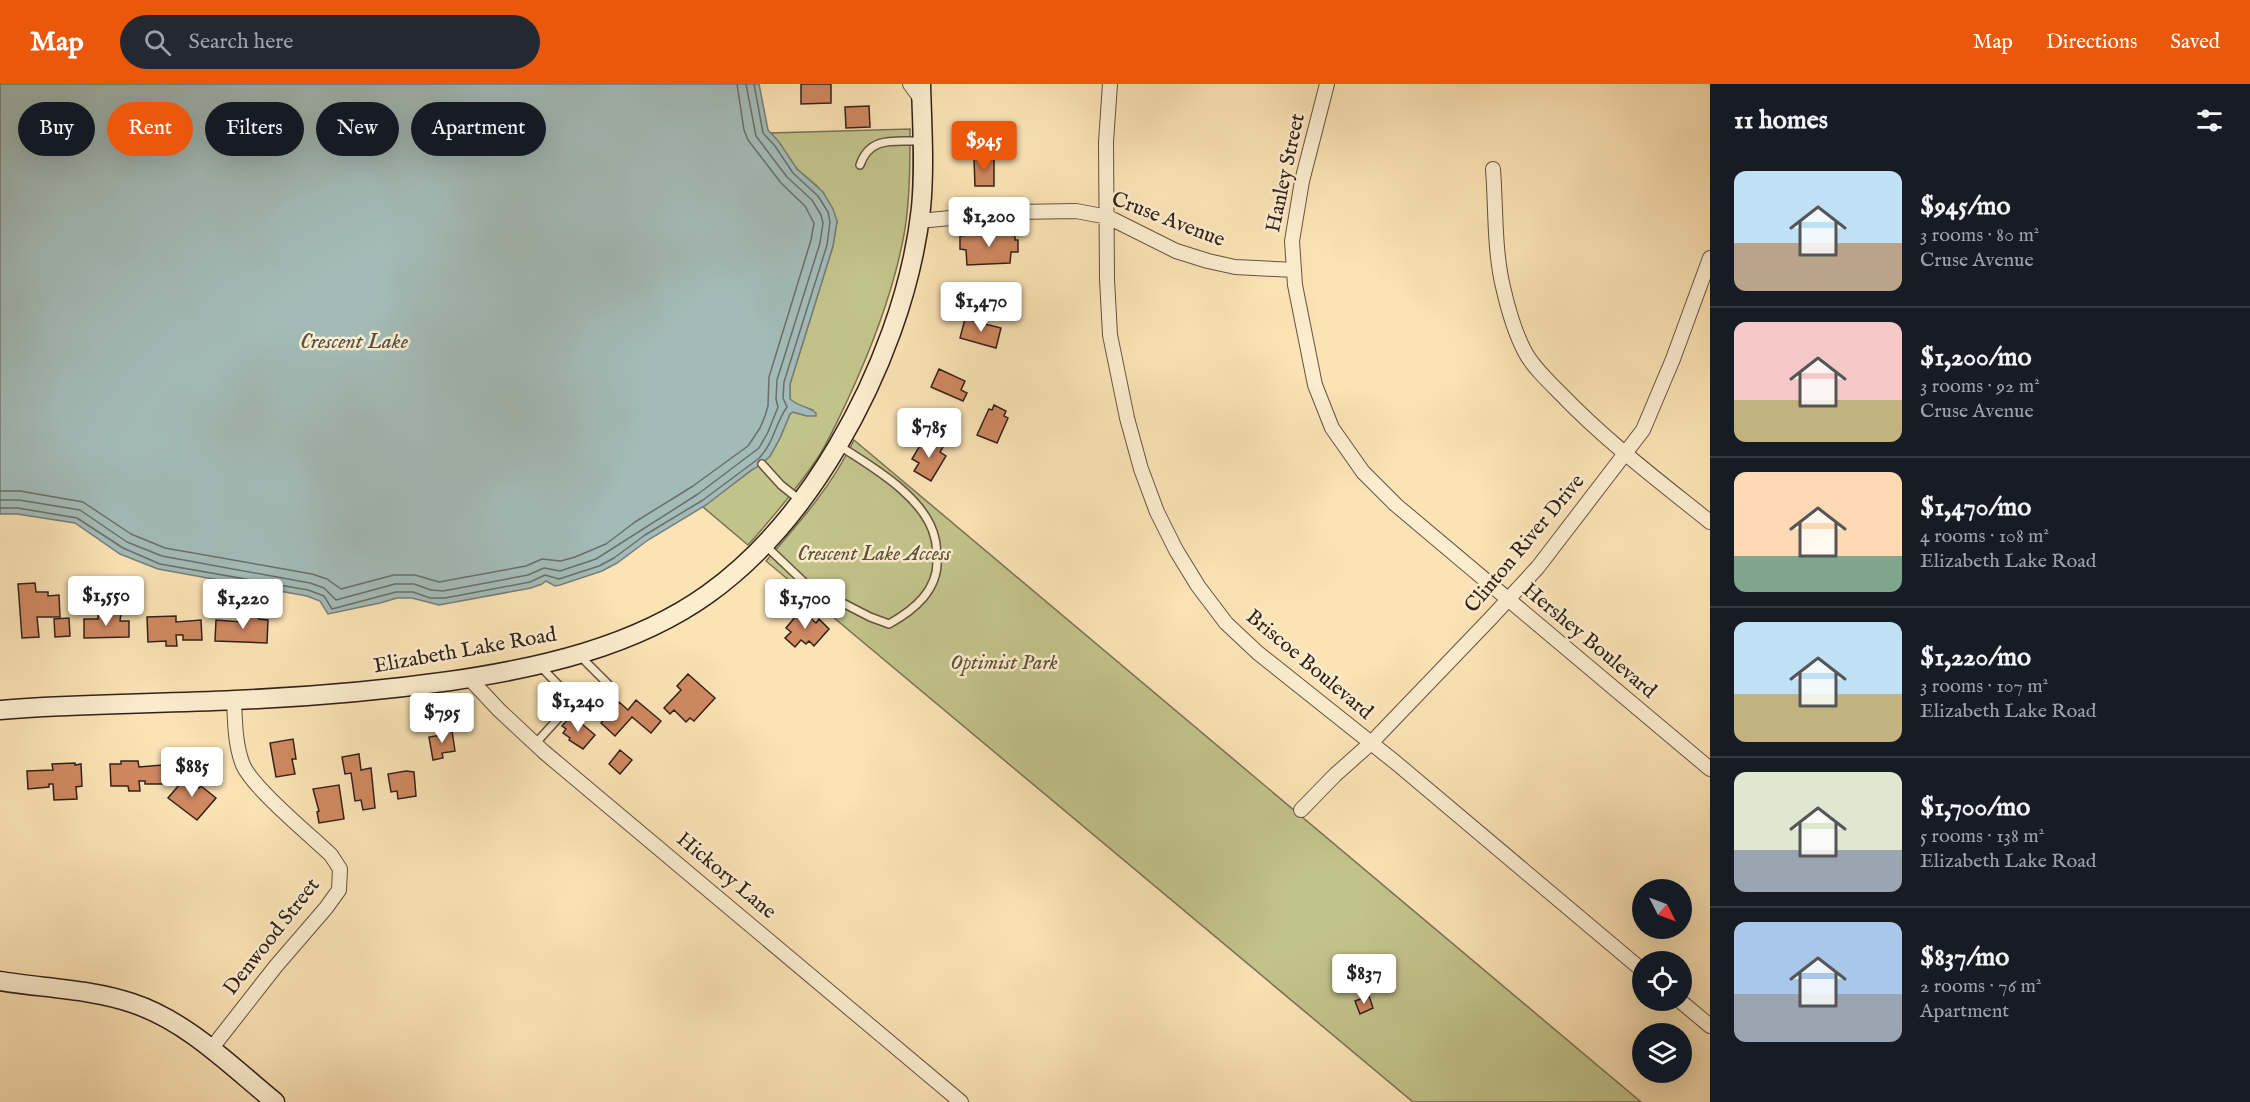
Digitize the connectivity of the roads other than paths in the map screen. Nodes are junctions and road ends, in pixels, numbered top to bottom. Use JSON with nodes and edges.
{"nodes":[{"id":1,"x":910,"y":84,"type":"edge"},
{"id":2,"x":1110,"y":84,"type":"edge"},
{"id":3,"x":1327,"y":84,"type":"edge"},
{"id":4,"x":921,"y":92,"type":"edge"},
{"id":5,"x":922,"y":141,"type":"junction"},
{"id":6,"x":860,"y":165,"type":"dead end"},
{"id":7,"x":1493,"y":169,"type":"dead end"},
{"id":8,"x":1107,"y":217,"type":"junction"},
{"id":9,"x":919,"y":221,"type":"junction"},
{"id":10,"x":1710,"y":258,"type":"edge"},
{"id":11,"x":1294,"y":270,"type":"junction"},
{"id":12,"x":1708,"y":274,"type":"edge"},
{"id":13,"x":838,"y":445,"type":"junction"},
{"id":14,"x":1625,"y":453,"type":"junction"},
{"id":15,"x":762,"y":464,"type":"dead end"},
{"id":16,"x":801,"y":501,"type":"junction"},
{"id":17,"x":1710,"y":522,"type":"edge"},
{"id":18,"x":764,"y":544,"type":"junction"},
{"id":19,"x":1507,"y":600,"type":"junction"},
{"id":20,"x":578,"y":654,"type":"junction"},
{"id":21,"x":538,"y":664,"type":"junction"},
{"id":22,"x":469,"y":678,"type":"junction"},
{"id":23,"x":234,"y":700,"type":"junction"},
{"id":24,"x":574,"y":700,"type":"junction"},
{"id":25,"x":0,"y":710,"type":"edge"},
{"id":26,"x":1371,"y":742,"type":"junction"},
{"id":27,"x":535,"y":744,"type":"junction"},
{"id":28,"x":1710,"y":769,"type":"edge"},
{"id":29,"x":1301,"y":810,"type":"dead end"},
{"id":30,"x":1632,"y":962,"type":"edge"},
{"id":31,"x":0,"y":981,"type":"edge"},
{"id":32,"x":1692,"y":1011,"type":"edge"},
{"id":33,"x":1710,"y":1026,"type":"edge"},
{"id":34,"x":211,"y":1049,"type":"junction"},
{"id":35,"x":275,"y":1102,"type":"edge"},
{"id":36,"x":961,"y":1102,"type":"edge"}],
"edges":[{"from":1,"to":4,"type":"street"},
{"from":2,"to":8,"type":"street","name":"Briscoe Boulevard"},
{"from":3,"to":11,"type":"street","name":"Hanley Street"},
{"from":4,"to":5,"type":"street","name":"Elizabeth Lake Road"},
{"from":5,"to":6,"type":"lane"},
{"from":5,"to":9,"type":"street","name":"Elizabeth Lake Road"},
{"from":7,"to":14,"type":"street"},
{"from":8,"to":9,"type":"street","name":"Cruse Avenue"},
{"from":8,"to":11,"type":"street","name":"Cruse Avenue"},
{"from":8,"to":26,"type":"street","name":"Briscoe Boulevard"},
{"from":9,"to":13,"type":"street","name":"Elizabeth Lake Road"},
{"from":10,"to":12,"type":"street","name":"Clinton River Drive"},
{"from":11,"to":19,"type":"street","name":"Hershey Boulevard"},
{"from":12,"to":14,"type":"street","name":"Clinton River Drive"},
{"from":13,"to":16,"type":"street","name":"Elizabeth Lake Road"},
{"from":13,"to":18,"type":"lane"},
{"from":14,"to":17,"type":"street"},
{"from":14,"to":19,"type":"street","name":"Clinton River Drive"},
{"from":15,"to":16,"type":"lane"},
{"from":16,"to":18,"type":"street","name":"Elizabeth Lake Road"},
{"from":18,"to":20,"type":"street","name":"Elizabeth Lake Road"},
{"from":19,"to":26,"type":"street","name":"Clinton River Drive"},
{"from":19,"to":28,"type":"street","name":"Hershey Boulevard"},
{"from":20,"to":21,"type":"street","name":"Elizabeth Lake Road"},
{"from":20,"to":24,"type":"lane"},
{"from":21,"to":22,"type":"street","name":"Elizabeth Lake Road"},
{"from":21,"to":24,"type":"lane"},
{"from":22,"to":23,"type":"street","name":"Elizabeth Lake Road"},
{"from":22,"to":27,"type":"street","name":"Hickory Lane"},
{"from":23,"to":25,"type":"street","name":"Elizabeth Lake Road"},
{"from":23,"to":34,"type":"street","name":"Denwood Street"},
{"from":24,"to":27,"type":"lane"},
{"from":26,"to":29,"type":"street","name":"Clinton River Drive"},
{"from":26,"to":30,"type":"street","name":"Briscoe Boulevard"},
{"from":27,"to":36,"type":"street","name":"Hickory Lane"},
{"from":31,"to":34,"type":"street"},
{"from":32,"to":33,"type":"street"},
{"from":34,"to":35,"type":"street"}]}
